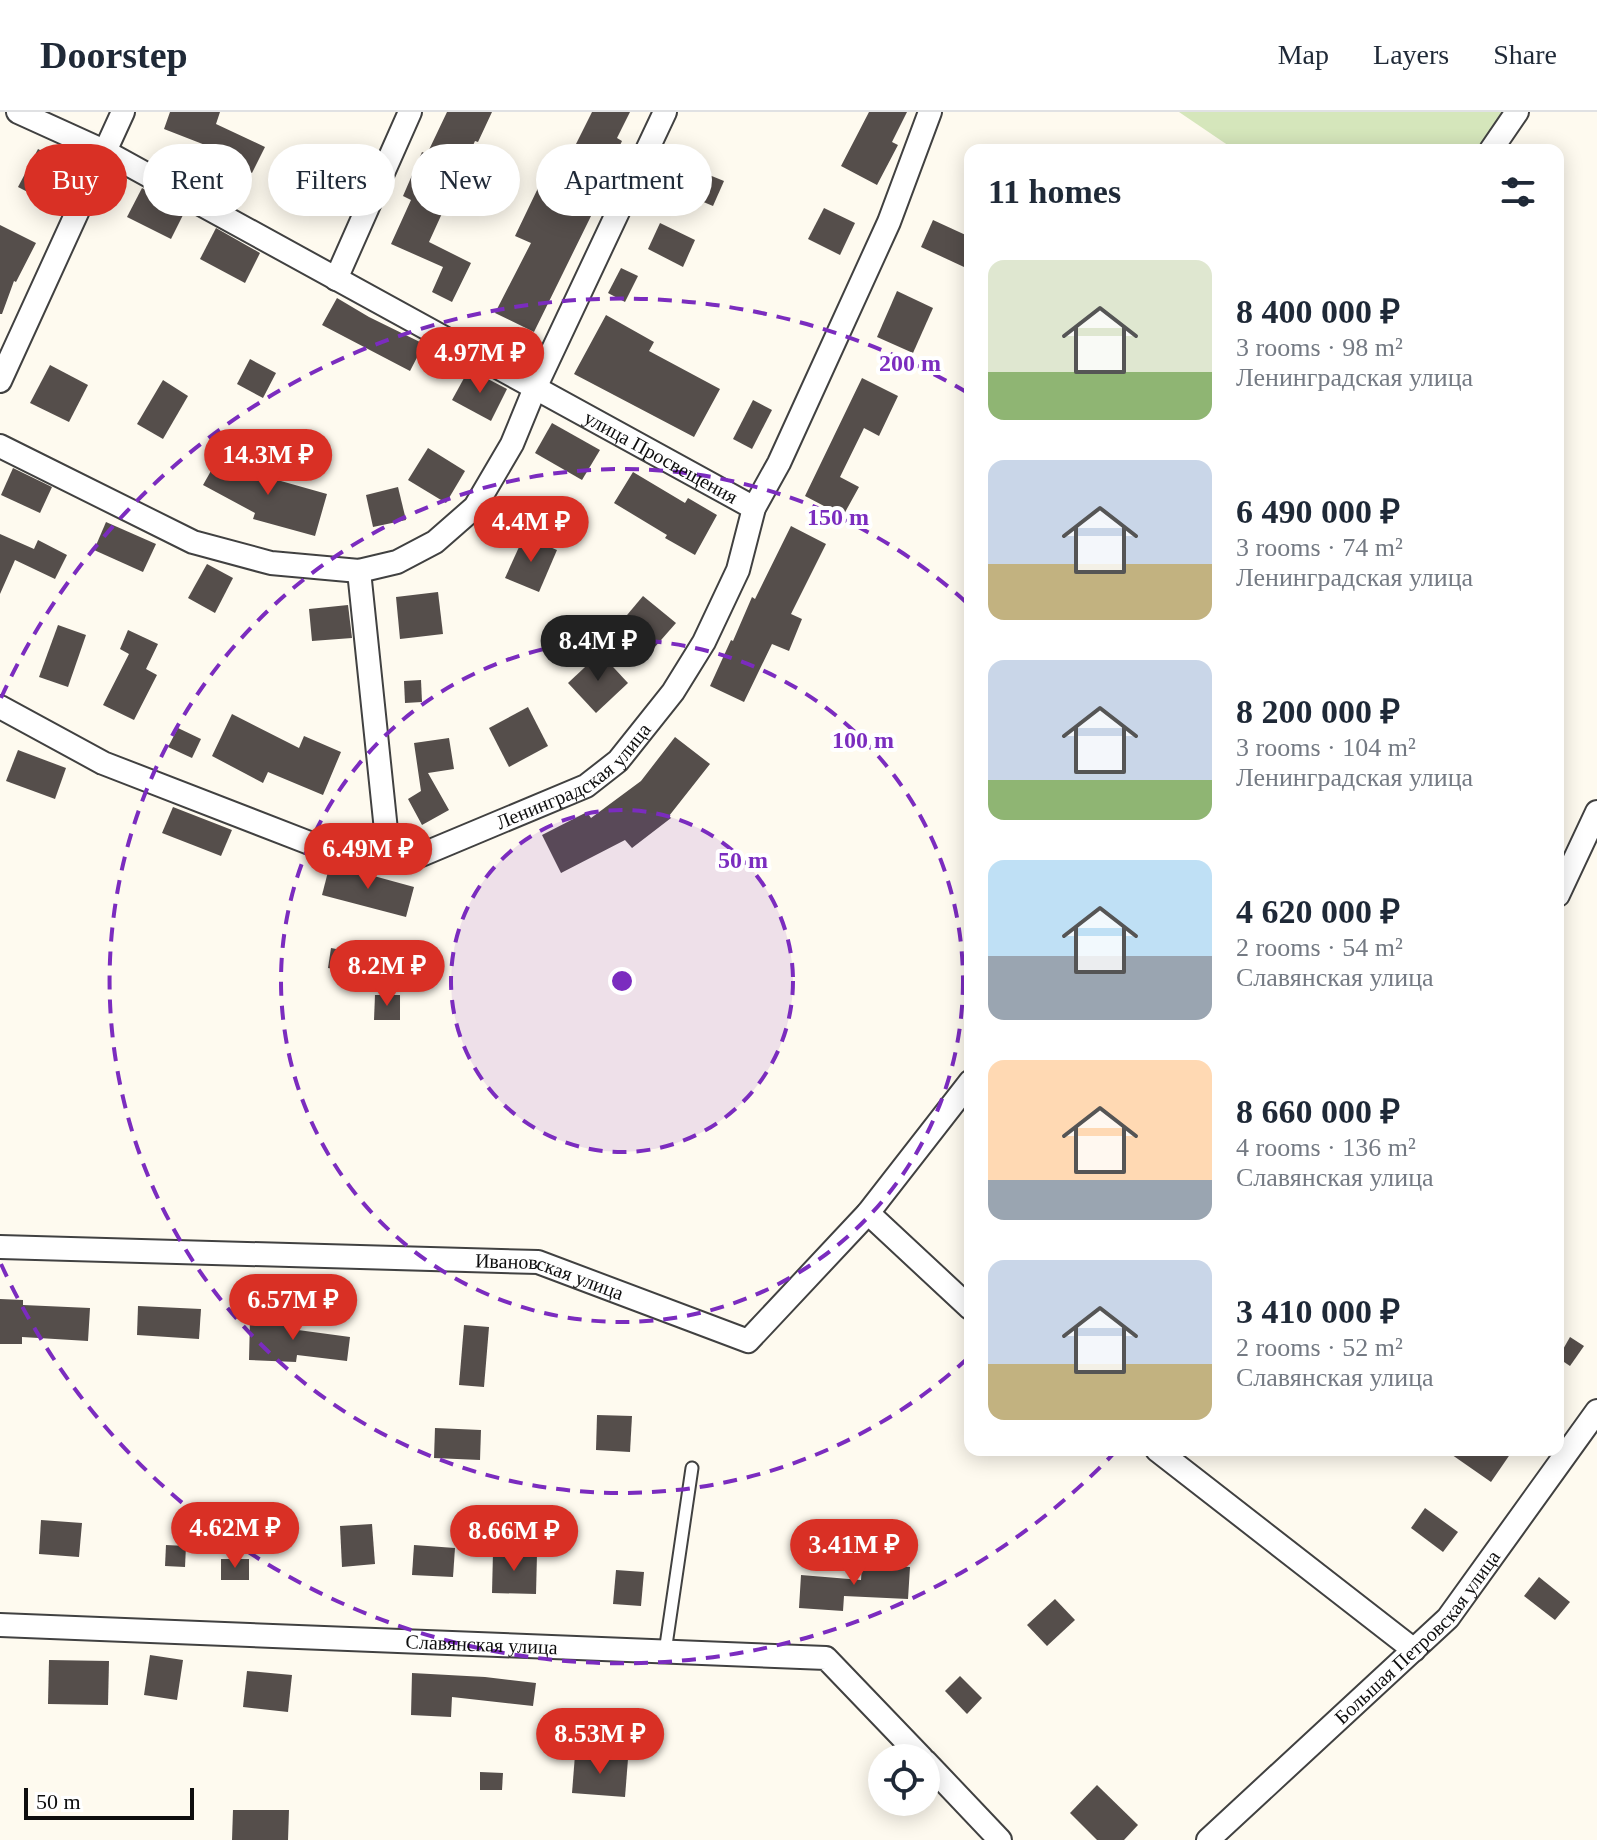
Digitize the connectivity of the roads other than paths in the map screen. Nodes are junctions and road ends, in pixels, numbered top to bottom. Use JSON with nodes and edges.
{"nodes":[{"id":1,"x":18,"y":112,"type":"edge"},
{"id":2,"x":123,"y":112,"type":"edge"},
{"id":3,"x":410,"y":112,"type":"edge"},
{"id":4,"x":665,"y":112,"type":"edge"},
{"id":5,"x":930,"y":112,"type":"edge"},
{"id":6,"x":1517,"y":112,"type":"edge"},
{"id":7,"x":89,"y":144,"type":"edge"},
{"id":8,"x":107,"y":144,"type":"edge"},
{"id":9,"x":1495,"y":144,"type":"edge"},
{"id":10,"x":127,"y":164,"type":"edge"},
{"id":11,"x":75,"y":216,"type":"edge"},
{"id":12,"x":336,"y":279,"type":"junction"},
{"id":13,"x":0,"y":381,"type":"edge"},
{"id":14,"x":535,"y":388,"type":"junction"},
{"id":15,"x":0,"y":446,"type":"edge"},
{"id":16,"x":754,"y":508,"type":"junction"},
{"id":17,"x":359,"y":571,"type":"junction"},
{"id":18,"x":0,"y":707,"type":"edge"},
{"id":19,"x":1597,"y":812,"type":"edge"},
{"id":20,"x":389,"y":859,"type":"junction"},
{"id":21,"x":1564,"y":882,"type":"edge"},
{"id":22,"x":964,"y":1090,"type":"edge"},
{"id":23,"x":868,"y":1213,"type":"junction"},
{"id":24,"x":0,"y":1247,"type":"edge"},
{"id":25,"x":964,"y":1302,"type":"edge"},
{"id":26,"x":1597,"y":1411,"type":"edge"},
{"id":27,"x":1165,"y":1456,"type":"edge"},
{"id":28,"x":692,"y":1468,"type":"dead end"},
{"id":29,"x":0,"y":1625,"type":"edge"},
{"id":30,"x":1414,"y":1650,"type":"junction"},
{"id":31,"x":665,"y":1652,"type":"junction"},
{"id":32,"x":909,"y":1744,"type":"edge"},
{"id":33,"x":940,"y":1777,"type":"edge"},
{"id":34,"x":1000,"y":1840,"type":"edge"},
{"id":35,"x":1208,"y":1840,"type":"edge"}],
"edges":[{"from":1,"to":7,"type":"street","name":"улица Просвещения"},
{"from":2,"to":8,"type":"street"},
{"from":3,"to":12,"type":"street"},
{"from":4,"to":14,"type":"street"},
{"from":5,"to":16,"type":"street","name":"Ленинградская улица"},
{"from":6,"to":9,"type":"street"},
{"from":10,"to":12,"type":"street","name":"улица Просвещения"},
{"from":11,"to":13,"type":"street"},
{"from":12,"to":14,"type":"street","name":"улица Просвещения"},
{"from":14,"to":16,"type":"street","name":"улица Просвещения"},
{"from":14,"to":17,"type":"street"},
{"from":15,"to":17,"type":"street"},
{"from":16,"to":20,"type":"street","name":"Ленинградская улица"},
{"from":17,"to":20,"type":"street"},
{"from":18,"to":20,"type":"street","name":"Ленинградская улица"},
{"from":19,"to":21,"type":"street"},
{"from":22,"to":23,"type":"street","name":"Ивановская улица"},
{"from":23,"to":24,"type":"street","name":"Ивановская улица"},
{"from":23,"to":25,"type":"street"},
{"from":26,"to":30,"type":"street","name":"Большая Петровская улица"},
{"from":27,"to":30,"type":"street"},
{"from":28,"to":31,"type":"lane"},
{"from":29,"to":31,"type":"street","name":"Славянская улица"},
{"from":30,"to":35,"type":"street","name":"Большая Петровская улица"},
{"from":31,"to":32,"type":"street","name":"Славянская улица"},
{"from":33,"to":34,"type":"street"}]}
